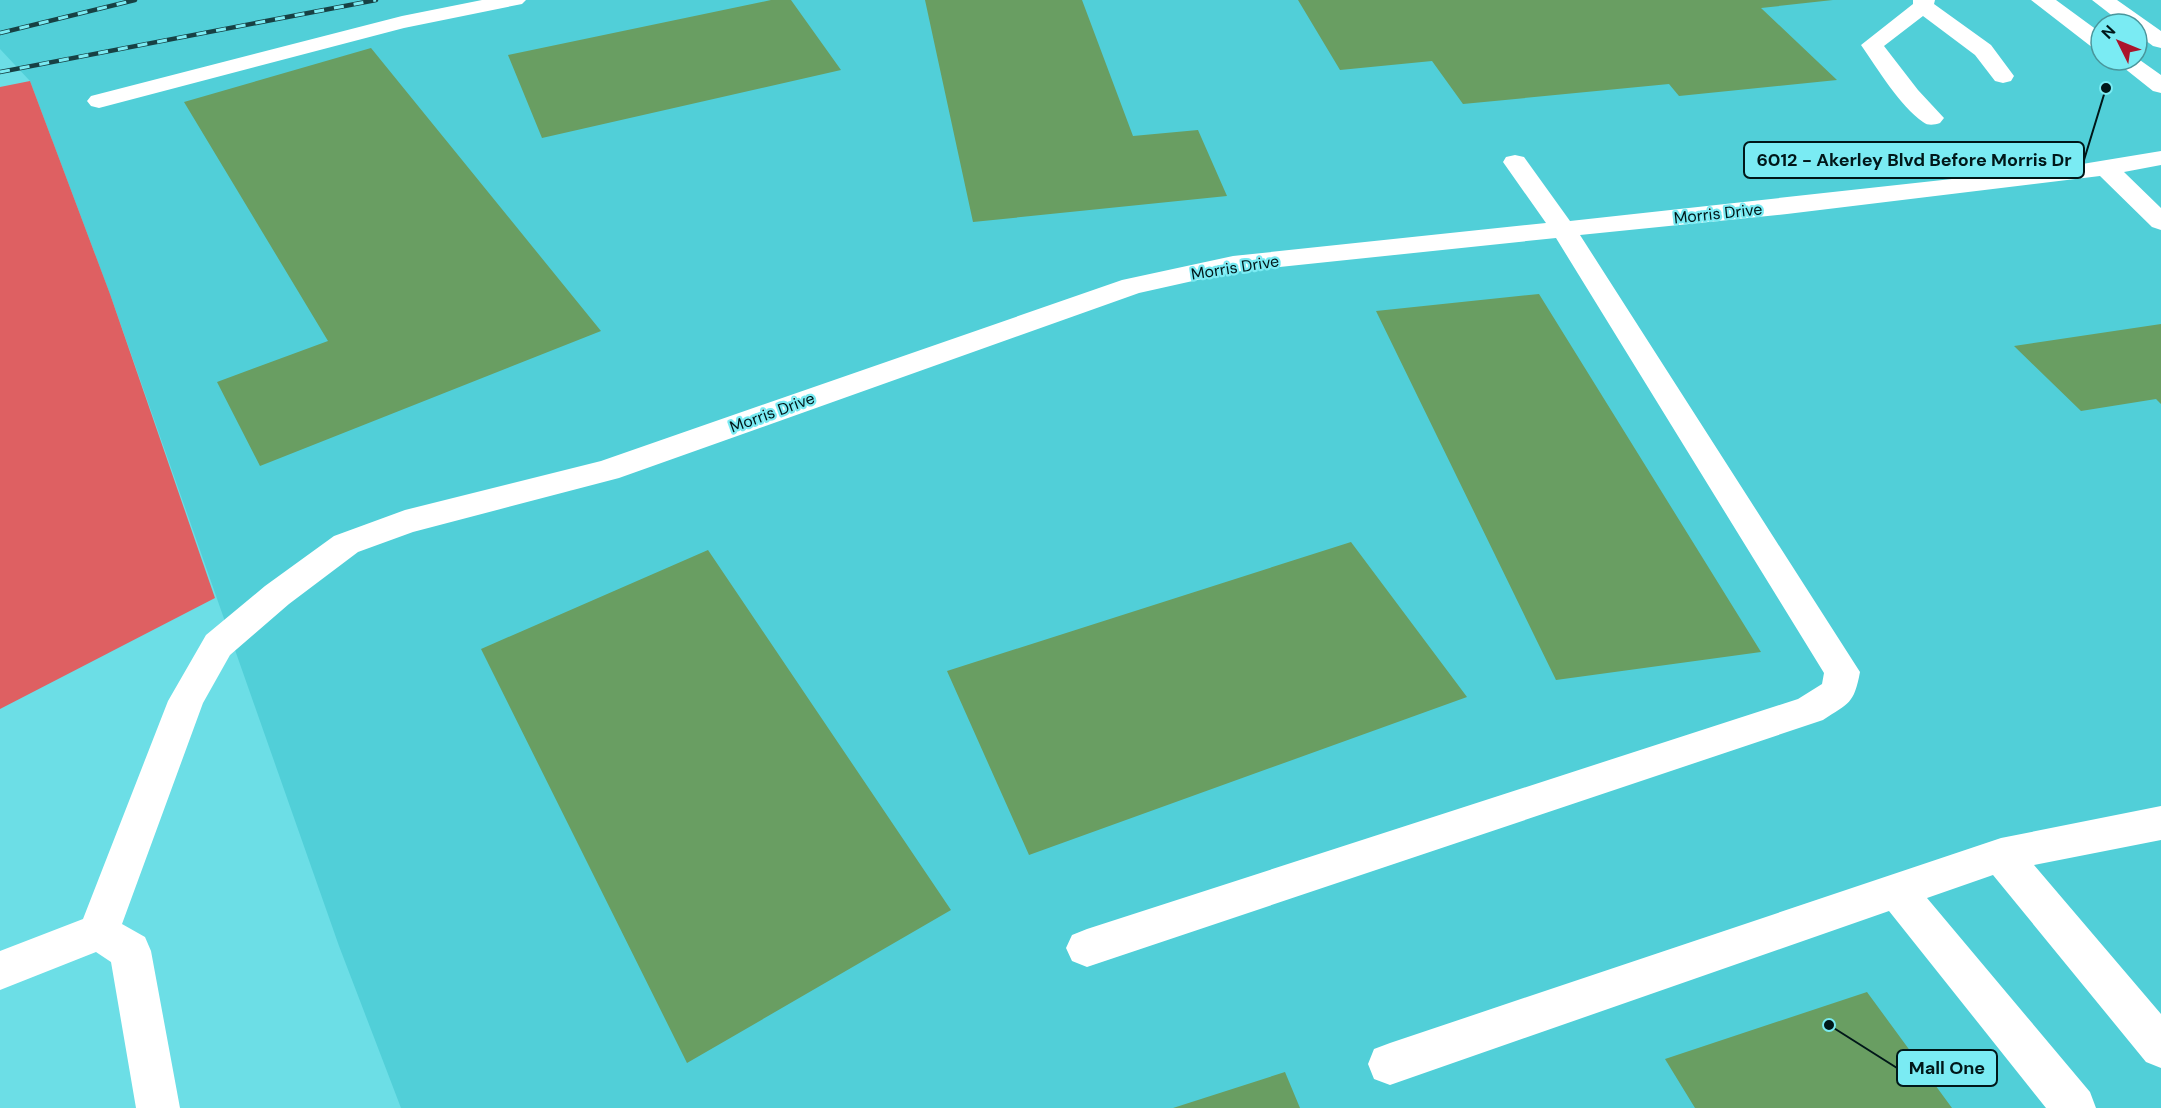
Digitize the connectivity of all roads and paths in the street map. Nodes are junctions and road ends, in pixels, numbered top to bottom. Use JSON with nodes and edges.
{"nodes":[{"id":1,"x":515,"y":0,"type":"edge"},
{"id":2,"x":2042,"y":0,"type":"edge"},
{"id":3,"x":2103,"y":0,"type":"edge"},
{"id":4,"x":1923,"y":3,"type":"edge"},
{"id":5,"x":2089,"y":34,"type":"edge"},
{"id":6,"x":2161,"y":41,"type":"edge"},
{"id":7,"x":2142,"y":72,"type":"edge"},
{"id":8,"x":2003,"y":76,"type":"dead end"},
{"id":9,"x":2161,"y":86,"type":"edge"},
{"id":10,"x":99,"y":101,"type":"dead end"},
{"id":11,"x":1932,"y":118,"type":"dead end"},
{"id":12,"x":2161,"y":158,"type":"edge"},
{"id":13,"x":1515,"y":162,"type":"dead end"},
{"id":14,"x":2105,"y":167,"type":"junction"},
{"id":15,"x":2161,"y":222,"type":"edge"},
{"id":16,"x":1563,"y":229,"type":"junction"},
{"id":17,"x":2161,"y":823,"type":"edge"},
{"id":18,"x":2001,"y":855,"type":"junction"},
{"id":19,"x":1896,"y":890,"type":"junction"},
{"id":20,"x":99,"y":932,"type":"junction"},
{"id":21,"x":1087,"y":948,"type":"dead end"},
{"id":22,"x":0,"y":971,"type":"edge"},
{"id":23,"x":2161,"y":1047,"type":"edge"},
{"id":24,"x":1390,"y":1064,"type":"dead end"},
{"id":25,"x":158,"y":1108,"type":"edge"},
{"id":26,"x":2074,"y":1108,"type":"edge"}],
"edges":[{"from":1,"to":10,"type":"street"},
{"from":2,"to":5,"type":"street"},
{"from":3,"to":6,"type":"street"},
{"from":4,"to":8,"type":"street"},
{"from":4,"to":11,"type":"street"},
{"from":7,"to":9,"type":"street"},
{"from":12,"to":14,"type":"street","name":"Morris Drive"},
{"from":13,"to":16,"type":"street"},
{"from":14,"to":15,"type":"street"},
{"from":14,"to":16,"type":"street","name":"Morris Drive"},
{"from":16,"to":20,"type":"street","name":"Morris Drive"},
{"from":16,"to":21,"type":"street"},
{"from":17,"to":18,"type":"street"},
{"from":18,"to":19,"type":"street"},
{"from":18,"to":23,"type":"street"},
{"from":19,"to":24,"type":"street"},
{"from":19,"to":26,"type":"street"},
{"from":20,"to":22,"type":"street"},
{"from":20,"to":25,"type":"street"}]}
